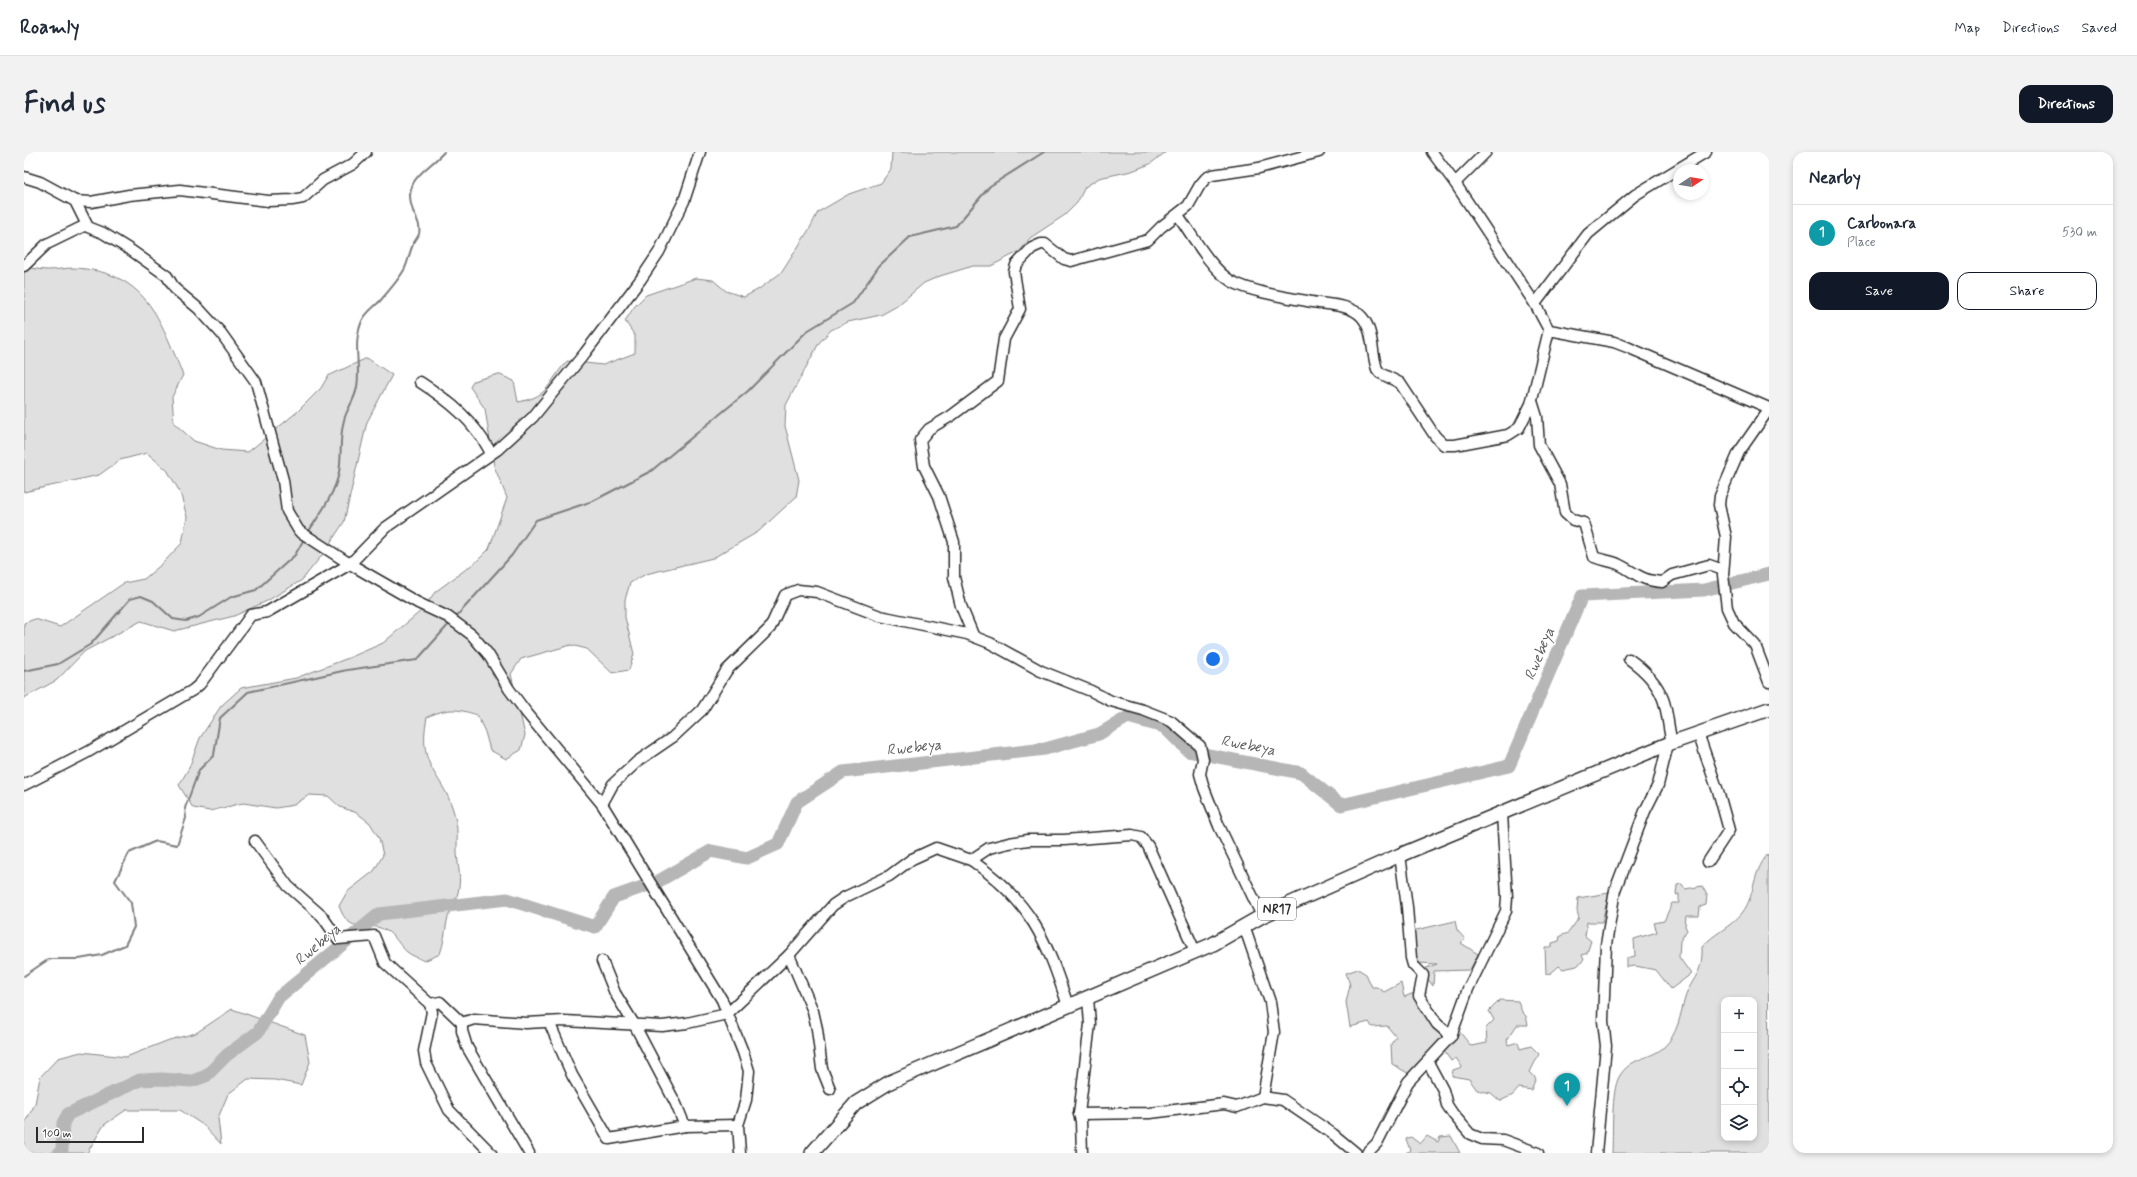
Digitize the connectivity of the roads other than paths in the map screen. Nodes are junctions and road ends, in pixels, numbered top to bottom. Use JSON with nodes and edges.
{"nodes":[{"id":1,"x":366,"y":152,"type":"edge"},
{"id":2,"x":700,"y":152,"type":"edge"},
{"id":3,"x":1320,"y":152,"type":"edge"},
{"id":4,"x":1432,"y":152,"type":"edge"},
{"id":5,"x":1486,"y":152,"type":"edge"},
{"id":6,"x":1706,"y":152,"type":"edge"},
{"id":7,"x":24,"y":177,"type":"edge"},
{"id":8,"x":1454,"y":183,"type":"junction"},
{"id":9,"x":75,"y":201,"type":"junction"},
{"id":10,"x":1178,"y":215,"type":"junction"},
{"id":11,"x":86,"y":225,"type":"junction"},
{"id":12,"x":24,"y":266,"type":"edge"},
{"id":13,"x":1535,"y":304,"type":"junction"},
{"id":14,"x":1549,"y":330,"type":"junction"},
{"id":15,"x":420,"y":382,"type":"dead end"},
{"id":16,"x":1532,"y":401,"type":"junction"},
{"id":17,"x":1769,"y":408,"type":"edge"},
{"id":18,"x":491,"y":453,"type":"junction"},
{"id":19,"x":350,"y":564,"type":"junction"},
{"id":20,"x":1723,"y":573,"type":"junction"},
{"id":21,"x":973,"y":636,"type":"junction"},
{"id":22,"x":1629,"y":659,"type":"dead end"},
{"id":23,"x":1769,"y":682,"type":"edge"},
{"id":24,"x":1769,"y":709,"type":"edge"},
{"id":25,"x":1698,"y":733,"type":"junction"},
{"id":26,"x":1670,"y":743,"type":"junction"},
{"id":27,"x":24,"y":785,"type":"edge"},
{"id":28,"x":602,"y":804,"type":"junction"},
{"id":29,"x":1502,"y":814,"type":"junction"},
{"id":30,"x":255,"y":841,"type":"dead end"},
{"id":31,"x":1400,"y":855,"type":"junction"},
{"id":32,"x":971,"y":860,"type":"junction"},
{"id":33,"x":1708,"y":862,"type":"dead end"},
{"id":34,"x":1262,"y":916,"type":"junction"},
{"id":35,"x":1244,"y":926,"type":"junction"},
{"id":36,"x":1195,"y":951,"type":"junction"},
{"id":37,"x":789,"y":955,"type":"junction"},
{"id":38,"x":602,"y":962,"type":"dead end"},
{"id":39,"x":1088,"y":998,"type":"junction"},
{"id":40,"x":430,"y":1004,"type":"junction"},
{"id":41,"x":1068,"y":1006,"type":"junction"},
{"id":42,"x":727,"y":1014,"type":"junction"},
{"id":43,"x":549,"y":1022,"type":"junction"},
{"id":44,"x":462,"y":1023,"type":"junction"},
{"id":45,"x":634,"y":1024,"type":"junction"},
{"id":46,"x":1451,"y":1036,"type":"junction"},
{"id":47,"x":1428,"y":1062,"type":"junction"},
{"id":48,"x":830,"y":1089,"type":"dead end"},
{"id":49,"x":1263,"y":1097,"type":"junction"},
{"id":50,"x":1079,"y":1114,"type":"junction"},
{"id":51,"x":738,"y":1125,"type":"junction"},
{"id":52,"x":685,"y":1126,"type":"junction"},
{"id":53,"x":491,"y":1153,"type":"edge"},
{"id":54,"x":529,"y":1153,"type":"edge"},
{"id":55,"x":740,"y":1153,"type":"edge"},
{"id":56,"x":812,"y":1153,"type":"edge"},
{"id":57,"x":1082,"y":1153,"type":"edge"},
{"id":58,"x":1356,"y":1153,"type":"edge"},
{"id":59,"x":1367,"y":1153,"type":"edge"},
{"id":60,"x":1538,"y":1153,"type":"edge"},
{"id":61,"x":1596,"y":1153,"type":"edge"}],
"edges":[{"from":1,"to":9,"type":"street"},
{"from":2,"to":18,"type":"street"},
{"from":3,"to":10,"type":"street"},
{"from":4,"to":8,"type":"street"},
{"from":5,"to":8,"type":"street"},
{"from":6,"to":13,"type":"street"},
{"from":7,"to":9,"type":"street"},
{"from":8,"to":13,"type":"street"},
{"from":9,"to":11,"type":"street"},
{"from":10,"to":16,"type":"street"},
{"from":10,"to":21,"type":"street"},
{"from":11,"to":12,"type":"street"},
{"from":11,"to":19,"type":"street"},
{"from":13,"to":14,"type":"street"},
{"from":14,"to":16,"type":"street"},
{"from":14,"to":17,"type":"street"},
{"from":15,"to":18,"type":"street"},
{"from":16,"to":20,"type":"street"},
{"from":17,"to":20,"type":"street"},
{"from":18,"to":19,"type":"street"},
{"from":19,"to":27,"type":"street"},
{"from":19,"to":28,"type":"street"},
{"from":20,"to":23,"type":"street"},
{"from":21,"to":28,"type":"street"},
{"from":21,"to":34,"type":"street"},
{"from":22,"to":26,"type":"street"},
{"from":24,"to":25,"type":"main road","number":"NR17"},
{"from":25,"to":26,"type":"main road","number":"NR17"},
{"from":25,"to":33,"type":"street"},
{"from":26,"to":29,"type":"main road","number":"NR17"},
{"from":26,"to":61,"type":"street"},
{"from":28,"to":42,"type":"street"},
{"from":29,"to":31,"type":"main road","number":"NR17"},
{"from":29,"to":46,"type":"street"},
{"from":30,"to":40,"type":"street"},
{"from":31,"to":34,"type":"main road","number":"NR17"},
{"from":31,"to":46,"type":"street"},
{"from":32,"to":36,"type":"street"},
{"from":32,"to":37,"type":"street"},
{"from":32,"to":41,"type":"street"},
{"from":34,"to":35,"type":"main road","number":"NR17"},
{"from":35,"to":36,"type":"main road","number":"NR17"},
{"from":35,"to":49,"type":"street"},
{"from":36,"to":39,"type":"main road","number":"NR17"},
{"from":37,"to":42,"type":"street"},
{"from":37,"to":48,"type":"street"},
{"from":38,"to":45,"type":"street"},
{"from":39,"to":41,"type":"main road","number":"NR17"},
{"from":39,"to":50,"type":"street"},
{"from":40,"to":44,"type":"street"},
{"from":40,"to":53,"type":"street"},
{"from":41,"to":56,"type":"main road","number":"NR17"},
{"from":42,"to":45,"type":"street"},
{"from":42,"to":51,"type":"street"},
{"from":43,"to":44,"type":"street"},
{"from":43,"to":45,"type":"street"},
{"from":43,"to":52,"type":"street"},
{"from":44,"to":54,"type":"street"},
{"from":45,"to":52,"type":"street"},
{"from":46,"to":47,"type":"street"},
{"from":47,"to":59,"type":"street"},
{"from":47,"to":60,"type":"street"},
{"from":49,"to":50,"type":"street"},
{"from":49,"to":58,"type":"street"},
{"from":50,"to":57,"type":"street"},
{"from":51,"to":52,"type":"street"},
{"from":51,"to":55,"type":"street"}]}
